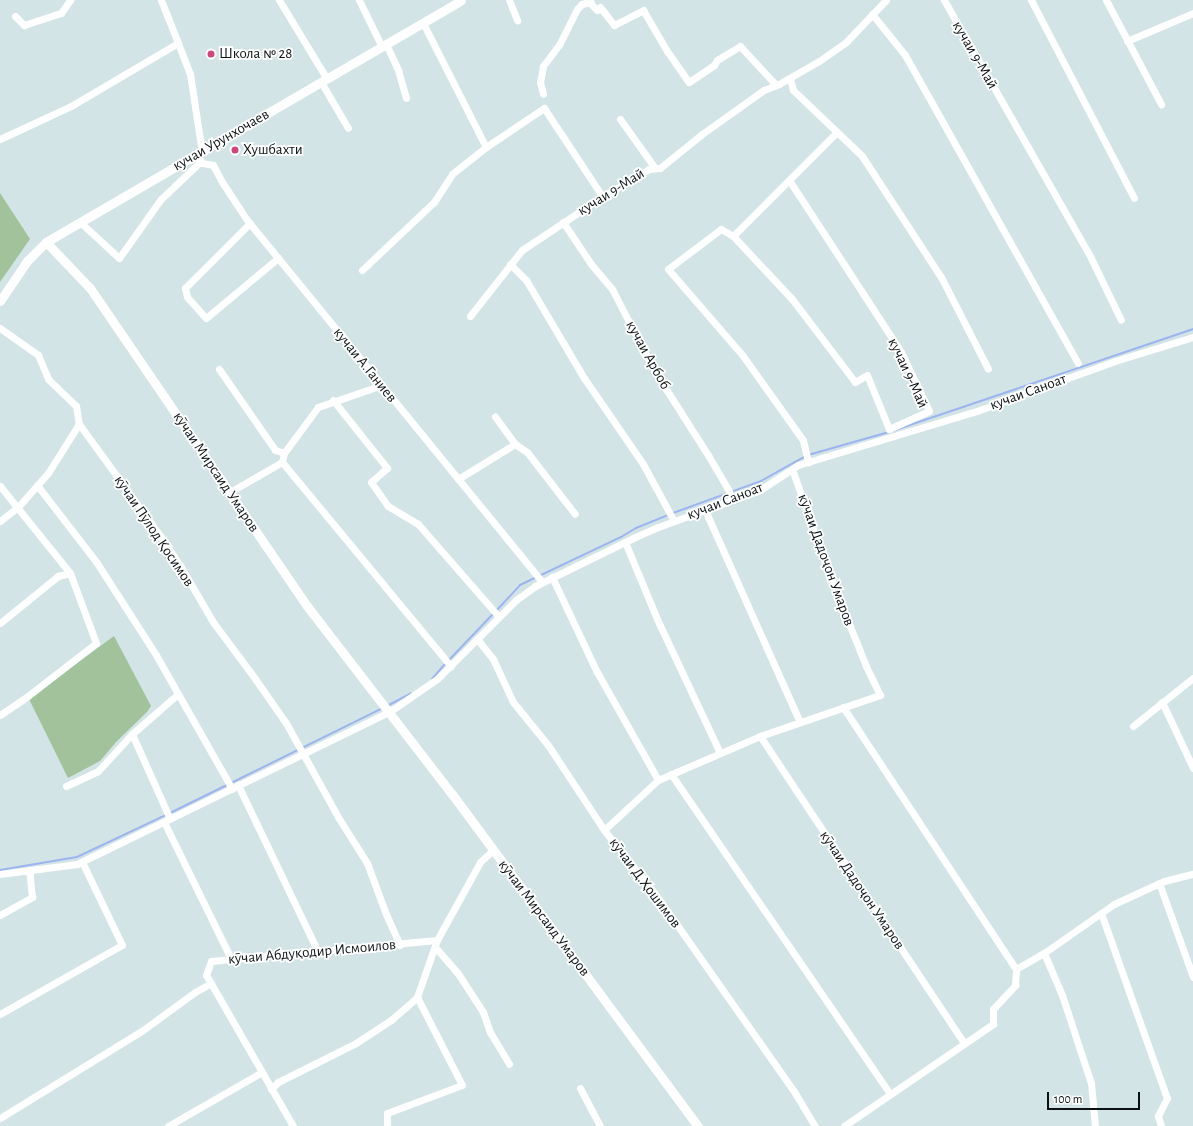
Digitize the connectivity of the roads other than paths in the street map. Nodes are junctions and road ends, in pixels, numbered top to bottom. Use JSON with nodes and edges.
{"nodes":[{"id":1,"x":70,"y":0,"type":"edge"},
{"id":2,"x":161,"y":0,"type":"edge"},
{"id":3,"x":279,"y":0,"type":"edge"},
{"id":4,"x":360,"y":0,"type":"edge"},
{"id":5,"x":461,"y":0,"type":"edge"},
{"id":6,"x":509,"y":0,"type":"edge"},
{"id":7,"x":886,"y":0,"type":"edge"},
{"id":8,"x":944,"y":0,"type":"edge"},
{"id":9,"x":1031,"y":0,"type":"edge"},
{"id":10,"x":1106,"y":0,"type":"edge"},
{"id":11,"x":589,"y":1,"type":"edge"},
{"id":12,"x":1193,"y":13,"type":"edge"},
{"id":13,"x":872,"y":14,"type":"junction"},
{"id":14,"x":15,"y":16,"type":"dead end"},
{"id":15,"x":517,"y":20,"type":"dead end"},
{"id":16,"x":423,"y":23,"type":"junction"},
{"id":17,"x":1127,"y":41,"type":"junction"},
{"id":18,"x":178,"y":43,"type":"junction"},
{"id":19,"x":384,"y":45,"type":"junction"},
{"id":20,"x":790,"y":78,"type":"junction"},
{"id":21,"x":324,"y":80,"type":"junction"},
{"id":22,"x":776,"y":85,"type":"junction"},
{"id":23,"x":543,"y":94,"type":"dead end"},
{"id":24,"x":406,"y":98,"type":"dead end"},
{"id":25,"x":1161,"y":104,"type":"dead end"},
{"id":26,"x":620,"y":119,"type":"dead end"},
{"id":27,"x":348,"y":128,"type":"dead end"},
{"id":28,"x":837,"y":132,"type":"junction"},
{"id":29,"x":0,"y":139,"type":"edge"},
{"id":30,"x":486,"y":147,"type":"junction"},
{"id":31,"x":200,"y":156,"type":"junction"},
{"id":32,"x":654,"y":168,"type":"junction"},
{"id":33,"x":789,"y":180,"type":"junction"},
{"id":34,"x":602,"y":196,"type":"junction"},
{"id":35,"x":1134,"y":198,"type":"dead end"},
{"id":36,"x":80,"y":222,"type":"junction"},
{"id":37,"x":564,"y":222,"type":"junction"},
{"id":38,"x":250,"y":223,"type":"junction"},
{"id":39,"x":733,"y":236,"type":"junction"},
{"id":40,"x":46,"y":242,"type":"junction"},
{"id":41,"x":278,"y":258,"type":"junction"},
{"id":42,"x":510,"y":264,"type":"junction"},
{"id":43,"x":362,"y":270,"type":"dead end"},
{"id":44,"x":0,"y":301,"type":"edge"},
{"id":45,"x":470,"y":316,"type":"dead end"},
{"id":46,"x":1122,"y":320,"type":"dead end"},
{"id":47,"x":0,"y":328,"type":"edge"},
{"id":48,"x":1193,"y":337,"type":"edge"},
{"id":49,"x":1078,"y":363,"type":"dead end"},
{"id":50,"x":219,"y":369,"type":"dead end"},
{"id":51,"x":988,"y":369,"type":"dead end"},
{"id":52,"x":382,"y":385,"type":"junction"},
{"id":53,"x":333,"y":400,"type":"junction"},
{"id":54,"x":495,"y":416,"type":"dead end"},
{"id":55,"x":79,"y":424,"type":"junction"},
{"id":56,"x":515,"y":444,"type":"junction"},
{"id":57,"x":284,"y":453,"type":"junction"},
{"id":58,"x":807,"y":458,"type":"junction"},
{"id":59,"x":282,"y":462,"type":"junction"},
{"id":60,"x":792,"y":469,"type":"junction"},
{"id":61,"x":458,"y":479,"type":"junction"},
{"id":62,"x":37,"y":485,"type":"junction"},
{"id":63,"x":0,"y":486,"type":"edge"},
{"id":64,"x":729,"y":491,"type":"dead end"},
{"id":65,"x":230,"y":492,"type":"junction"},
{"id":66,"x":18,"y":507,"type":"junction"},
{"id":67,"x":705,"y":510,"type":"junction"},
{"id":68,"x":575,"y":514,"type":"dead end"},
{"id":69,"x":671,"y":517,"type":"junction"},
{"id":70,"x":0,"y":521,"type":"edge"},
{"id":71,"x":625,"y":542,"type":"junction"},
{"id":72,"x":70,"y":573,"type":"junction"},
{"id":73,"x":552,"y":577,"type":"junction"},
{"id":74,"x":539,"y":579,"type":"junction"},
{"id":75,"x":496,"y":613,"type":"junction"},
{"id":76,"x":0,"y":623,"type":"edge"},
{"id":77,"x":477,"y":639,"type":"junction"},
{"id":78,"x":449,"y":664,"type":"junction"},
{"id":79,"x":1193,"y":678,"type":"edge"},
{"id":80,"x":178,"y":694,"type":"junction"},
{"id":81,"x":1162,"y":702,"type":"junction"},
{"id":82,"x":843,"y":708,"type":"junction"},
{"id":83,"x":386,"y":709,"type":"junction"},
{"id":84,"x":0,"y":715,"type":"edge"},
{"id":85,"x":800,"y":722,"type":"junction"},
{"id":86,"x":1133,"y":726,"type":"dead end"},
{"id":87,"x":132,"y":734,"type":"junction"},
{"id":88,"x":760,"y":736,"type":"junction"},
{"id":89,"x":302,"y":751,"type":"junction"},
{"id":90,"x":720,"y":753,"type":"junction"},
{"id":91,"x":1193,"y":768,"type":"edge"},
{"id":92,"x":671,"y":774,"type":"junction"},
{"id":93,"x":658,"y":780,"type":"junction"},
{"id":94,"x":66,"y":786,"type":"dead end"},
{"id":95,"x":232,"y":786,"type":"junction"},
{"id":96,"x":167,"y":820,"type":"junction"},
{"id":97,"x":604,"y":830,"type":"junction"},
{"id":98,"x":493,"y":850,"type":"junction"},
{"id":99,"x":82,"y":862,"type":"junction"},
{"id":100,"x":29,"y":870,"type":"junction"},
{"id":101,"x":0,"y":874,"type":"edge"},
{"id":102,"x":1193,"y":874,"type":"edge"},
{"id":103,"x":1159,"y":883,"type":"junction"},
{"id":104,"x":1101,"y":913,"type":"junction"},
{"id":105,"x":0,"y":915,"type":"edge"},
{"id":106,"x":436,"y":943,"type":"junction"},
{"id":107,"x":400,"y":945,"type":"junction"},
{"id":108,"x":318,"y":952,"type":"junction"},
{"id":109,"x":1044,"y":953,"type":"junction"},
{"id":110,"x":231,"y":959,"type":"junction"},
{"id":111,"x":1016,"y":969,"type":"junction"},
{"id":112,"x":1193,"y":977,"type":"edge"},
{"id":113,"x":211,"y":983,"type":"junction"},
{"id":114,"x":417,"y":997,"type":"junction"},
{"id":115,"x":0,"y":1014,"type":"edge"},
{"id":116,"x":964,"y":1044,"type":"junction"},
{"id":117,"x":509,"y":1064,"type":"dead end"},
{"id":118,"x":262,"y":1072,"type":"junction"},
{"id":119,"x":580,"y":1088,"type":"dead end"},
{"id":120,"x":271,"y":1089,"type":"junction"},
{"id":121,"x":890,"y":1094,"type":"junction"},
{"id":122,"x":0,"y":1118,"type":"edge"},
{"id":123,"x":168,"y":1126,"type":"edge"},
{"id":124,"x":293,"y":1126,"type":"edge"},
{"id":125,"x":387,"y":1126,"type":"edge"},
{"id":126,"x":600,"y":1126,"type":"edge"},
{"id":127,"x":698,"y":1126,"type":"edge"},
{"id":128,"x":815,"y":1126,"type":"edge"},
{"id":129,"x":844,"y":1126,"type":"edge"},
{"id":130,"x":1096,"y":1126,"type":"edge"},
{"id":131,"x":1161,"y":1126,"type":"edge"}],
"edges":[{"from":1,"to":14,"type":"street"},
{"from":2,"to":18,"type":"street"},
{"from":3,"to":21,"type":"street"},
{"from":4,"to":19,"type":"street"},
{"from":5,"to":16,"type":"street","name":"кучаи Урунхочаев"},
{"from":6,"to":15,"type":"street"},
{"from":7,"to":13,"type":"street","name":"кучаи 9-Май"},
{"from":8,"to":46,"type":"street","name":"кучаи 9-Май"},
{"from":9,"to":35,"type":"street"},
{"from":10,"to":17,"type":"street"},
{"from":11,"to":22,"type":"street"},
{"from":11,"to":23,"type":"street"},
{"from":12,"to":17,"type":"street"},
{"from":13,"to":20,"type":"street","name":"кучаи 9-Май"},
{"from":13,"to":49,"type":"street"},
{"from":16,"to":19,"type":"street","name":"кучаи Урунхочаев"},
{"from":16,"to":30,"type":"street"},
{"from":17,"to":25,"type":"street"},
{"from":18,"to":29,"type":"street"},
{"from":18,"to":31,"type":"street"},
{"from":19,"to":21,"type":"street","name":"кучаи Урунхочаев"},
{"from":19,"to":24,"type":"street"},
{"from":20,"to":22,"type":"street","name":"кучаи 9-Май"},
{"from":20,"to":28,"type":"street"},
{"from":21,"to":27,"type":"street"},
{"from":21,"to":31,"type":"street","name":"кучаи Урунхочаев"},
{"from":22,"to":32,"type":"street","name":"кучаи 9-Май"},
{"from":26,"to":32,"type":"street"},
{"from":28,"to":33,"type":"street"},
{"from":28,"to":51,"type":"street"},
{"from":30,"to":34,"type":"street"},
{"from":30,"to":43,"type":"street"},
{"from":31,"to":36,"type":"street","name":"кучаи Урунхочаев"},
{"from":31,"to":36,"type":"street"},
{"from":31,"to":38,"type":"street","name":"кучаи А.Ганиев"},
{"from":32,"to":34,"type":"street","name":"кучаи 9-Май"},
{"from":33,"to":39,"type":"street"},
{"from":33,"to":39,"type":"street","name":"кучаи 9-Май"},
{"from":34,"to":37,"type":"street","name":"кучаи 9-Май"},
{"from":36,"to":40,"type":"street","name":"кучаи Урунхочаев"},
{"from":37,"to":42,"type":"street","name":"кучаи 9-Май"},
{"from":37,"to":64,"type":"street","name":"кучаи Арбоб"},
{"from":38,"to":41,"type":"street","name":"кучаи А.Ганиев"},
{"from":38,"to":41,"type":"street"},
{"from":39,"to":58,"type":"street"},
{"from":40,"to":44,"type":"street","name":"кучаи Урунхочаев"},
{"from":40,"to":65,"type":"street","name":"кӯчаи Мирсаид Умаров"},
{"from":41,"to":52,"type":"street","name":"кучаи А.Ганиев"},
{"from":42,"to":45,"type":"street","name":"кучаи 9-Май"},
{"from":42,"to":69,"type":"street"},
{"from":47,"to":55,"type":"street","name":"кӯчаи Пӯлод Қосимов"},
{"from":48,"to":58,"type":"street","name":"кучаи Саноат"},
{"from":50,"to":57,"type":"street"},
{"from":52,"to":53,"type":"street"},
{"from":52,"to":61,"type":"street","name":"кучаи А.Ганиев"},
{"from":53,"to":57,"type":"street"},
{"from":53,"to":75,"type":"street"},
{"from":54,"to":56,"type":"street"},
{"from":55,"to":62,"type":"street"},
{"from":55,"to":89,"type":"street","name":"кӯчаи Пӯлод Қосимов"},
{"from":56,"to":61,"type":"street"},
{"from":56,"to":68,"type":"street"},
{"from":57,"to":59,"type":"street"},
{"from":58,"to":60,"type":"street","name":"кучаи Саноат"},
{"from":59,"to":65,"type":"street"},
{"from":59,"to":78,"type":"street"},
{"from":60,"to":67,"type":"street","name":"кучаи Саноат"},
{"from":60,"to":82,"type":"street","name":"кӯчаи Дадоҷон Умаров"},
{"from":61,"to":74,"type":"street","name":"кучаи А.Ганиев"},
{"from":62,"to":66,"type":"street"},
{"from":62,"to":80,"type":"street"},
{"from":63,"to":66,"type":"street"},
{"from":65,"to":83,"type":"street","name":"кӯчаи Мирсаид Умаров"},
{"from":66,"to":70,"type":"street"},
{"from":66,"to":72,"type":"street"},
{"from":67,"to":69,"type":"street","name":"кучаи Саноат"},
{"from":67,"to":85,"type":"street"},
{"from":69,"to":71,"type":"street","name":"кучаи Саноат"},
{"from":71,"to":73,"type":"street","name":"кучаи Саноат"},
{"from":71,"to":90,"type":"street"},
{"from":72,"to":76,"type":"street"},
{"from":72,"to":84,"type":"street"},
{"from":73,"to":74,"type":"street","name":"кучаи Саноат"},
{"from":73,"to":93,"type":"street"},
{"from":74,"to":75,"type":"street","name":"кучаи Саноат"},
{"from":75,"to":77,"type":"street","name":"кучаи Саноат"},
{"from":77,"to":78,"type":"street","name":"кучаи Саноат"},
{"from":77,"to":97,"type":"street","name":"кӯчаи Д.Ҳошимов"},
{"from":78,"to":83,"type":"street","name":"кучаи Саноат"},
{"from":79,"to":81,"type":"street"},
{"from":80,"to":87,"type":"street"},
{"from":80,"to":95,"type":"street"},
{"from":81,"to":86,"type":"street"},
{"from":81,"to":91,"type":"street"},
{"from":82,"to":85,"type":"street"},
{"from":82,"to":111,"type":"street"},
{"from":83,"to":89,"type":"street","name":"кучаи Саноат"},
{"from":83,"to":98,"type":"street","name":"кӯчаи Мирсаид Умаров"},
{"from":85,"to":88,"type":"street"},
{"from":87,"to":94,"type":"street"},
{"from":87,"to":96,"type":"street"},
{"from":88,"to":90,"type":"street"},
{"from":88,"to":116,"type":"street","name":"кӯчаи Дадоҷон Умаров"},
{"from":89,"to":95,"type":"street","name":"кучаи Саноат"},
{"from":89,"to":107,"type":"street","name":"кӯчаи Пӯлод Қосимов"},
{"from":90,"to":92,"type":"street"},
{"from":92,"to":93,"type":"street"},
{"from":92,"to":121,"type":"street"},
{"from":93,"to":97,"type":"street"},
{"from":95,"to":96,"type":"street","name":"кучаи Саноат"},
{"from":95,"to":108,"type":"street"},
{"from":96,"to":99,"type":"street","name":"кучаи Саноат"},
{"from":96,"to":110,"type":"street"},
{"from":97,"to":128,"type":"street","name":"кӯчаи Д.Ҳошимов"},
{"from":98,"to":106,"type":"street"},
{"from":98,"to":127,"type":"street","name":"кӯчаи Мирсаид Умаров"},
{"from":99,"to":100,"type":"street","name":"кучаи Саноат"},
{"from":99,"to":115,"type":"street"},
{"from":100,"to":101,"type":"street","name":"кучаи Саноат"},
{"from":100,"to":105,"type":"street"},
{"from":102,"to":103,"type":"street"},
{"from":103,"to":104,"type":"street"},
{"from":103,"to":112,"type":"street"},
{"from":104,"to":109,"type":"street"},
{"from":104,"to":131,"type":"street"},
{"from":106,"to":107,"type":"street","name":"кӯчаи Абдуқодир Исмоилов"},
{"from":106,"to":114,"type":"street"},
{"from":106,"to":117,"type":"street"},
{"from":107,"to":108,"type":"street","name":"кӯчаи Абдуқодир Исмоилов"},
{"from":108,"to":110,"type":"street","name":"кӯчаи Абдуқодир Исмоилов"},
{"from":109,"to":111,"type":"street"},
{"from":109,"to":130,"type":"street"},
{"from":110,"to":113,"type":"street","name":"кӯчаи Абдуқодир Исмоилов"},
{"from":111,"to":116,"type":"street"},
{"from":113,"to":118,"type":"street","name":"кӯчаи Абдуқодир Исмоилов"},
{"from":113,"to":122,"type":"street"},
{"from":114,"to":120,"type":"street"},
{"from":114,"to":125,"type":"street"},
{"from":116,"to":121,"type":"street"},
{"from":118,"to":120,"type":"street","name":"кӯчаи Абдуқодир Исмоилов"},
{"from":118,"to":123,"type":"street"},
{"from":119,"to":126,"type":"street"},
{"from":120,"to":124,"type":"street","name":"кӯчаи Абдуқодир Исмоилов"},
{"from":121,"to":129,"type":"street"}]}
